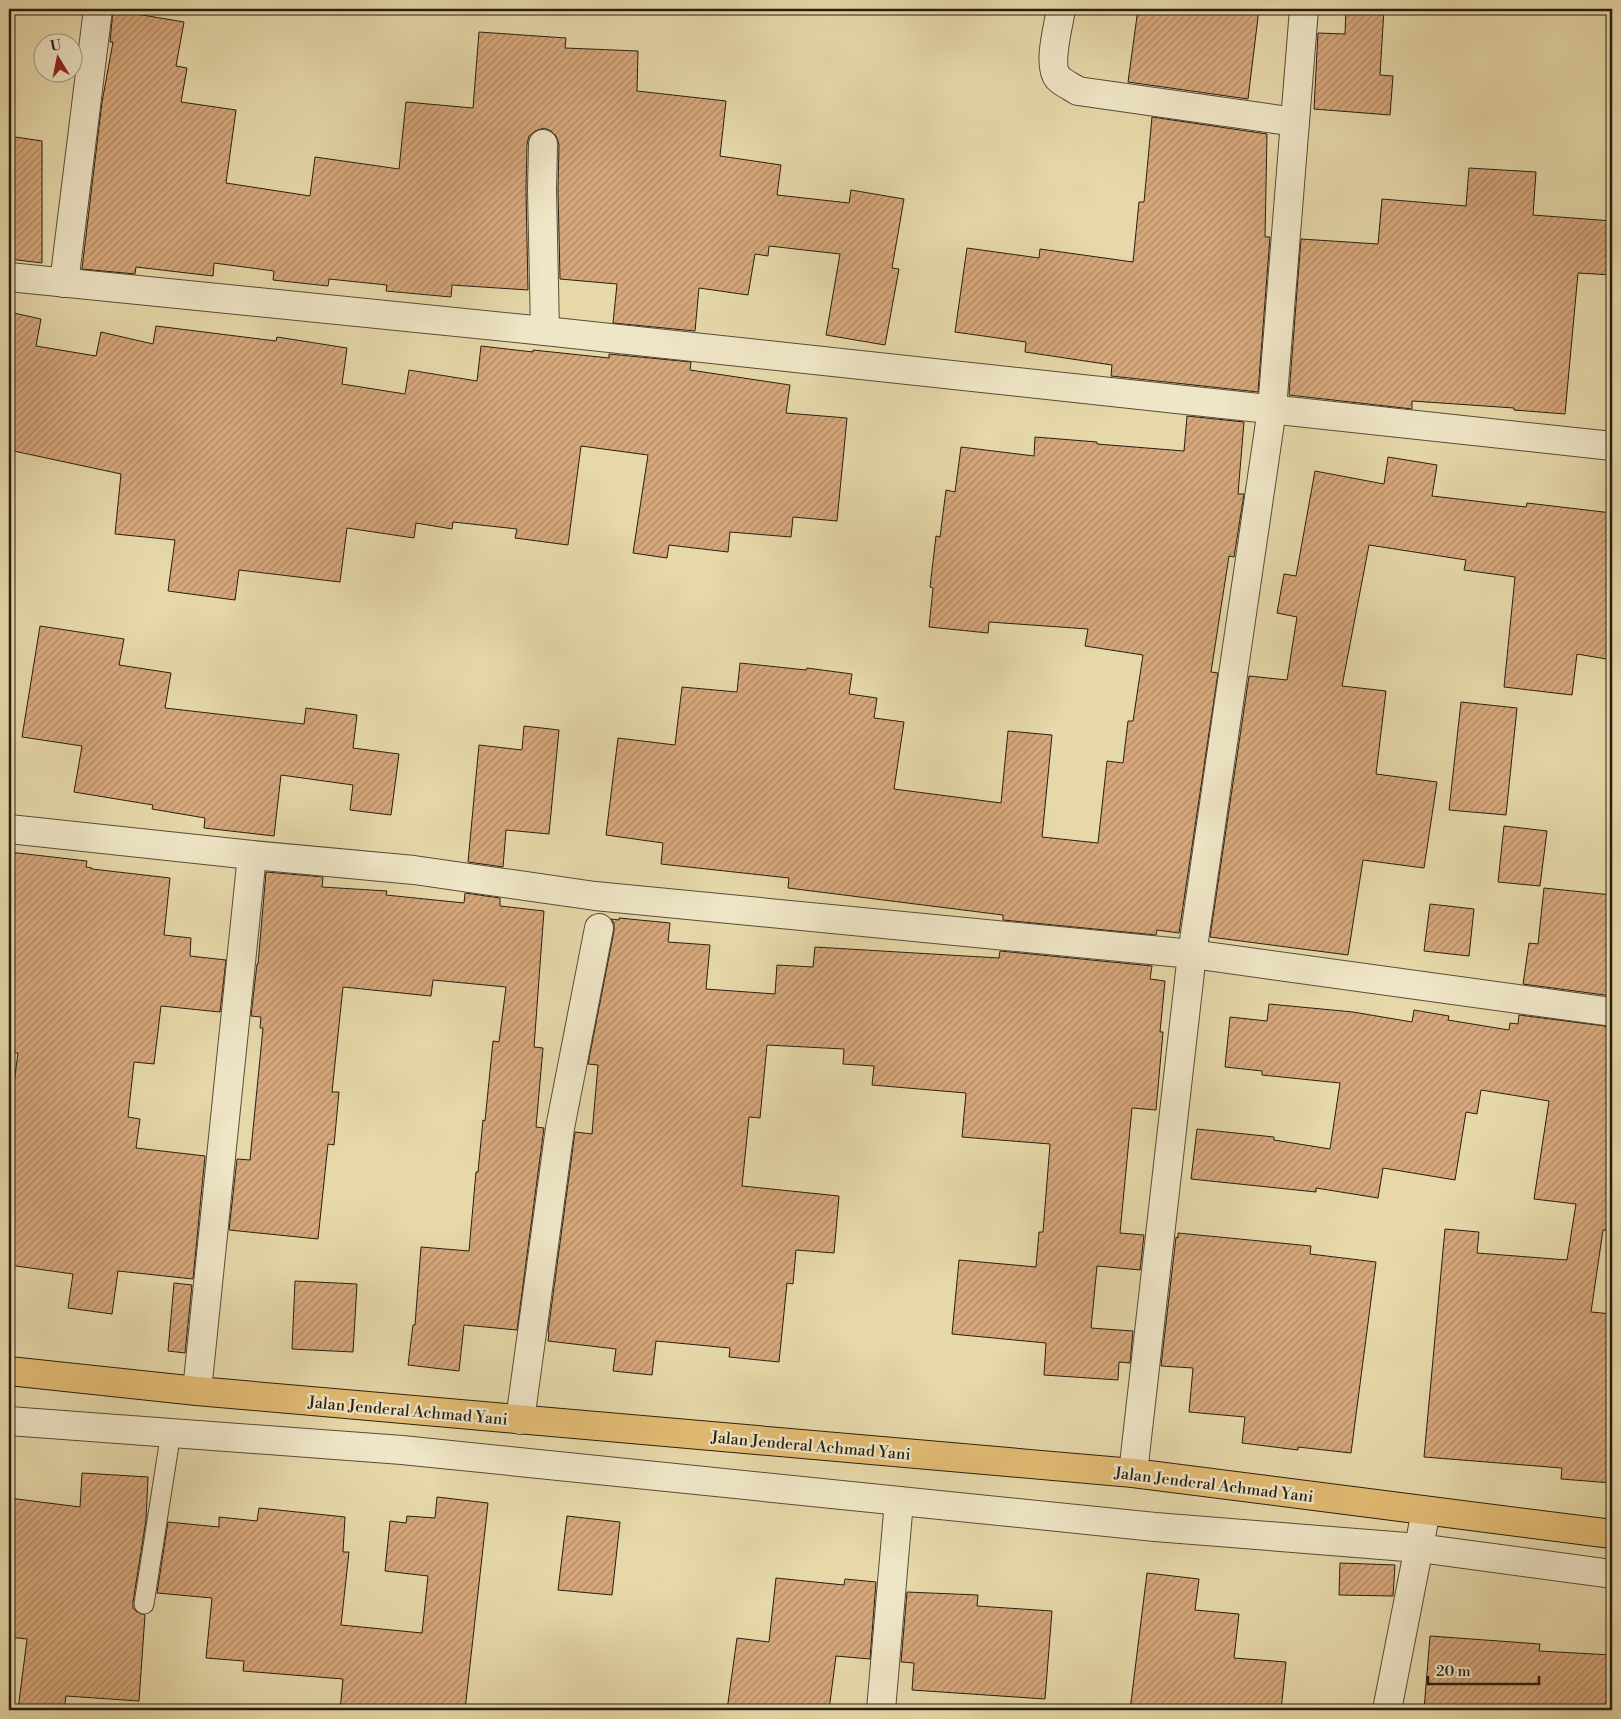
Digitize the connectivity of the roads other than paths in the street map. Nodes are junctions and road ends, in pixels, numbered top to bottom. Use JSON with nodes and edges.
{"nodes":[{"id":1,"x":98,"y":9,"type":"edge"},
{"id":2,"x":1061,"y":9,"type":"edge"},
{"id":3,"x":1304,"y":9,"type":"edge"},
{"id":4,"x":1295,"y":122,"type":"junction"},
{"id":5,"x":543,"y":144,"type":"dead end"},
{"id":6,"x":9,"y":277,"type":"edge"},
{"id":7,"x":64,"y":283,"type":"junction"},
{"id":8,"x":546,"y":331,"type":"junction"},
{"id":9,"x":1272,"y":409,"type":"junction"},
{"id":10,"x":1612,"y":446,"type":"edge"},
{"id":11,"x":9,"y":828,"type":"edge"},
{"id":12,"x":252,"y":855,"type":"junction"},
{"id":13,"x":598,"y":928,"type":"dead end"},
{"id":14,"x":1192,"y":954,"type":"junction"},
{"id":15,"x":1612,"y":1012,"type":"edge"},
{"id":16,"x":9,"y":1371,"type":"edge"},
{"id":17,"x":197,"y":1392,"type":"junction"},
{"id":18,"x":520,"y":1420,"type":"junction"},
{"id":19,"x":9,"y":1421,"type":"edge"},
{"id":20,"x":171,"y":1432,"type":"junction"},
{"id":21,"x":1133,"y":1472,"type":"junction"},
{"id":22,"x":899,"y":1501,"type":"junction"},
{"id":23,"x":1426,"y":1511,"type":"junction"},
{"id":24,"x":1612,"y":1534,"type":"edge"},
{"id":25,"x":1419,"y":1548,"type":"junction"},
{"id":26,"x":1612,"y":1574,"type":"edge"},
{"id":27,"x":144,"y":1604,"type":"dead end"},
{"id":28,"x":881,"y":1710,"type":"edge"},
{"id":29,"x":1387,"y":1710,"type":"edge"}],
"edges":[{"from":1,"to":7,"type":"street"},
{"from":2,"to":4,"type":"street"},
{"from":3,"to":4,"type":"street"},
{"from":4,"to":9,"type":"street"},
{"from":5,"to":8,"type":"street"},
{"from":6,"to":7,"type":"street"},
{"from":7,"to":8,"type":"street"},
{"from":8,"to":9,"type":"street"},
{"from":9,"to":10,"type":"street"},
{"from":9,"to":14,"type":"street"},
{"from":11,"to":12,"type":"street"},
{"from":12,"to":14,"type":"street"},
{"from":12,"to":17,"type":"street"},
{"from":13,"to":18,"type":"street"},
{"from":14,"to":15,"type":"street"},
{"from":14,"to":21,"type":"street"},
{"from":16,"to":17,"type":"main road","name":"Jalan Jenderal Achmad Yani"},
{"from":17,"to":18,"type":"main road","name":"Jalan Jenderal Achmad Yani"},
{"from":18,"to":21,"type":"main road","name":"Jalan Jenderal Achmad Yani"},
{"from":19,"to":20,"type":"street"},
{"from":20,"to":22,"type":"street"},
{"from":20,"to":27,"type":"lane"},
{"from":21,"to":23,"type":"main road","name":"Jalan Jenderal Achmad Yani"},
{"from":22,"to":25,"type":"street"},
{"from":22,"to":28,"type":"street"},
{"from":23,"to":24,"type":"main road","name":"Jalan Jenderal Achmad Yani"},
{"from":23,"to":25,"type":"street"},
{"from":25,"to":26,"type":"street"},
{"from":25,"to":29,"type":"street"}]}
